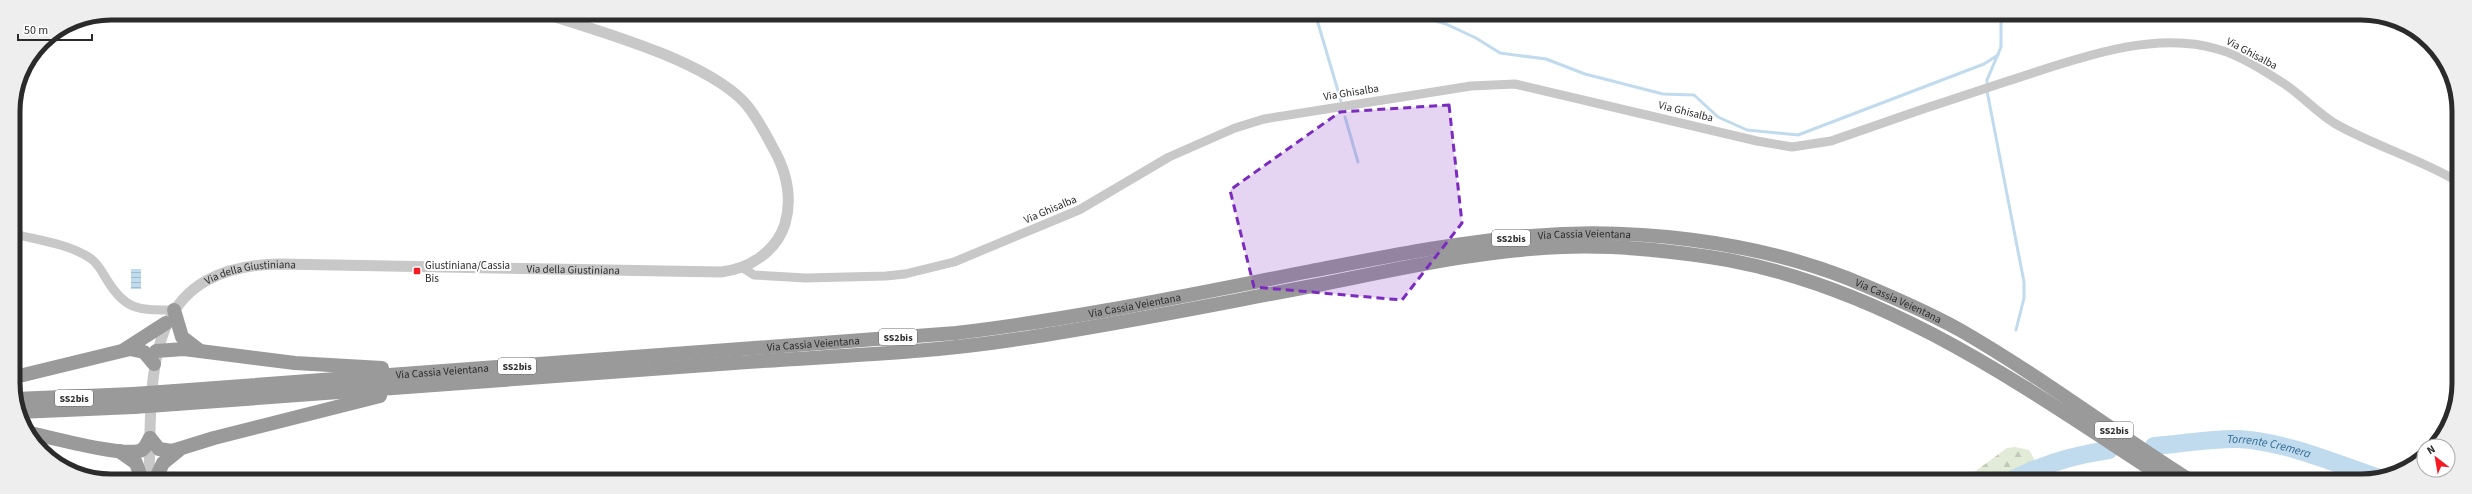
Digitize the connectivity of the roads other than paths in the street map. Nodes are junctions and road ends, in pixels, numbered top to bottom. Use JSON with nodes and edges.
{"nodes":[{"id":1,"x":564,"y":20,"type":"edge"},
{"id":2,"x":2452,"y":178,"type":"edge"},
{"id":3,"x":20,"y":236,"type":"edge"},
{"id":4,"x":743,"y":268,"type":"junction"},
{"id":5,"x":174,"y":310,"type":"junction"},
{"id":6,"x":166,"y":323,"type":"junction"},
{"id":7,"x":937,"y":341,"type":"junction"},
{"id":8,"x":123,"y":350,"type":"junction"},
{"id":9,"x":199,"y":350,"type":"junction"},
{"id":10,"x":155,"y":357,"type":"junction"},
{"id":11,"x":428,"y":373,"type":"junction"},
{"id":12,"x":20,"y":376,"type":"edge"},
{"id":13,"x":417,"y":386,"type":"junction"},
{"id":14,"x":176,"y":398,"type":"junction"},
{"id":15,"x":22,"y":399,"type":"edge"},
{"id":16,"x":134,"y":401,"type":"junction"},
{"id":17,"x":25,"y":411,"type":"edge"},
{"id":18,"x":36,"y":434,"type":"edge"},
{"id":19,"x":150,"y":438,"type":"junction"},
{"id":20,"x":182,"y":449,"type":"junction"},
{"id":21,"x":119,"y":451,"type":"junction"},
{"id":22,"x":140,"y":474,"type":"edge"},
{"id":23,"x":149,"y":474,"type":"edge"},
{"id":24,"x":158,"y":474,"type":"edge"},
{"id":25,"x":2158,"y":474,"type":"edge"},
{"id":26,"x":2181,"y":474,"type":"edge"}],
"edges":[{"from":1,"to":4,"type":"street","name":"Via della Giustiniana"},
{"from":2,"to":4,"type":"street","name":"Via Ghisalba"},
{"from":3,"to":5,"type":"street"},
{"from":4,"to":5,"type":"street","name":"Via della Giustiniana"},
{"from":5,"to":6,"type":"street","name":"Via della Giustiniana"},
{"from":5,"to":9,"type":"highway"},
{"from":6,"to":8,"type":"highway"},
{"from":6,"to":10,"type":"street","name":"Via della Giustiniana"},
{"from":7,"to":11,"type":"highway","name":"Via Cassia Veientana","number":"SS2bis"},
{"from":7,"to":13,"type":"highway","name":"Via Cassia Veientana","number":"SS2bis"},
{"from":7,"to":25,"type":"highway","name":"Via Cassia Veientana","number":"SS2bis"},
{"from":7,"to":26,"type":"highway","name":"Via Cassia Veientana","number":"SS2bis"},
{"from":8,"to":10,"type":"highway"},
{"from":8,"to":12,"type":"highway"},
{"from":9,"to":10,"type":"highway"},
{"from":9,"to":11,"type":"highway"},
{"from":10,"to":19,"type":"street","name":"Via della Giustiniana"},
{"from":11,"to":14,"type":"highway","name":"Via Cassia Veientana","number":"SS2bis"},
{"from":13,"to":14,"type":"highway","name":"Via Cassia Veientana","number":"SS2bis"},
{"from":13,"to":20,"type":"highway"},
{"from":14,"to":16,"type":"highway","name":"Via Cassia Veientana","number":"SS2bis","bridge":true},
{"from":15,"to":16,"type":"highway","name":"Via Cassia Veientana","number":"SS2bis"},
{"from":16,"to":17,"type":"highway","name":"Via Cassia Veientana","number":"SS2bis"},
{"from":18,"to":21,"type":"highway"},
{"from":19,"to":20,"type":"highway"},
{"from":19,"to":21,"type":"highway"},
{"from":19,"to":23,"type":"street","name":"Via della Giustiniana"},
{"from":20,"to":24,"type":"highway"},
{"from":21,"to":22,"type":"highway"}]}
